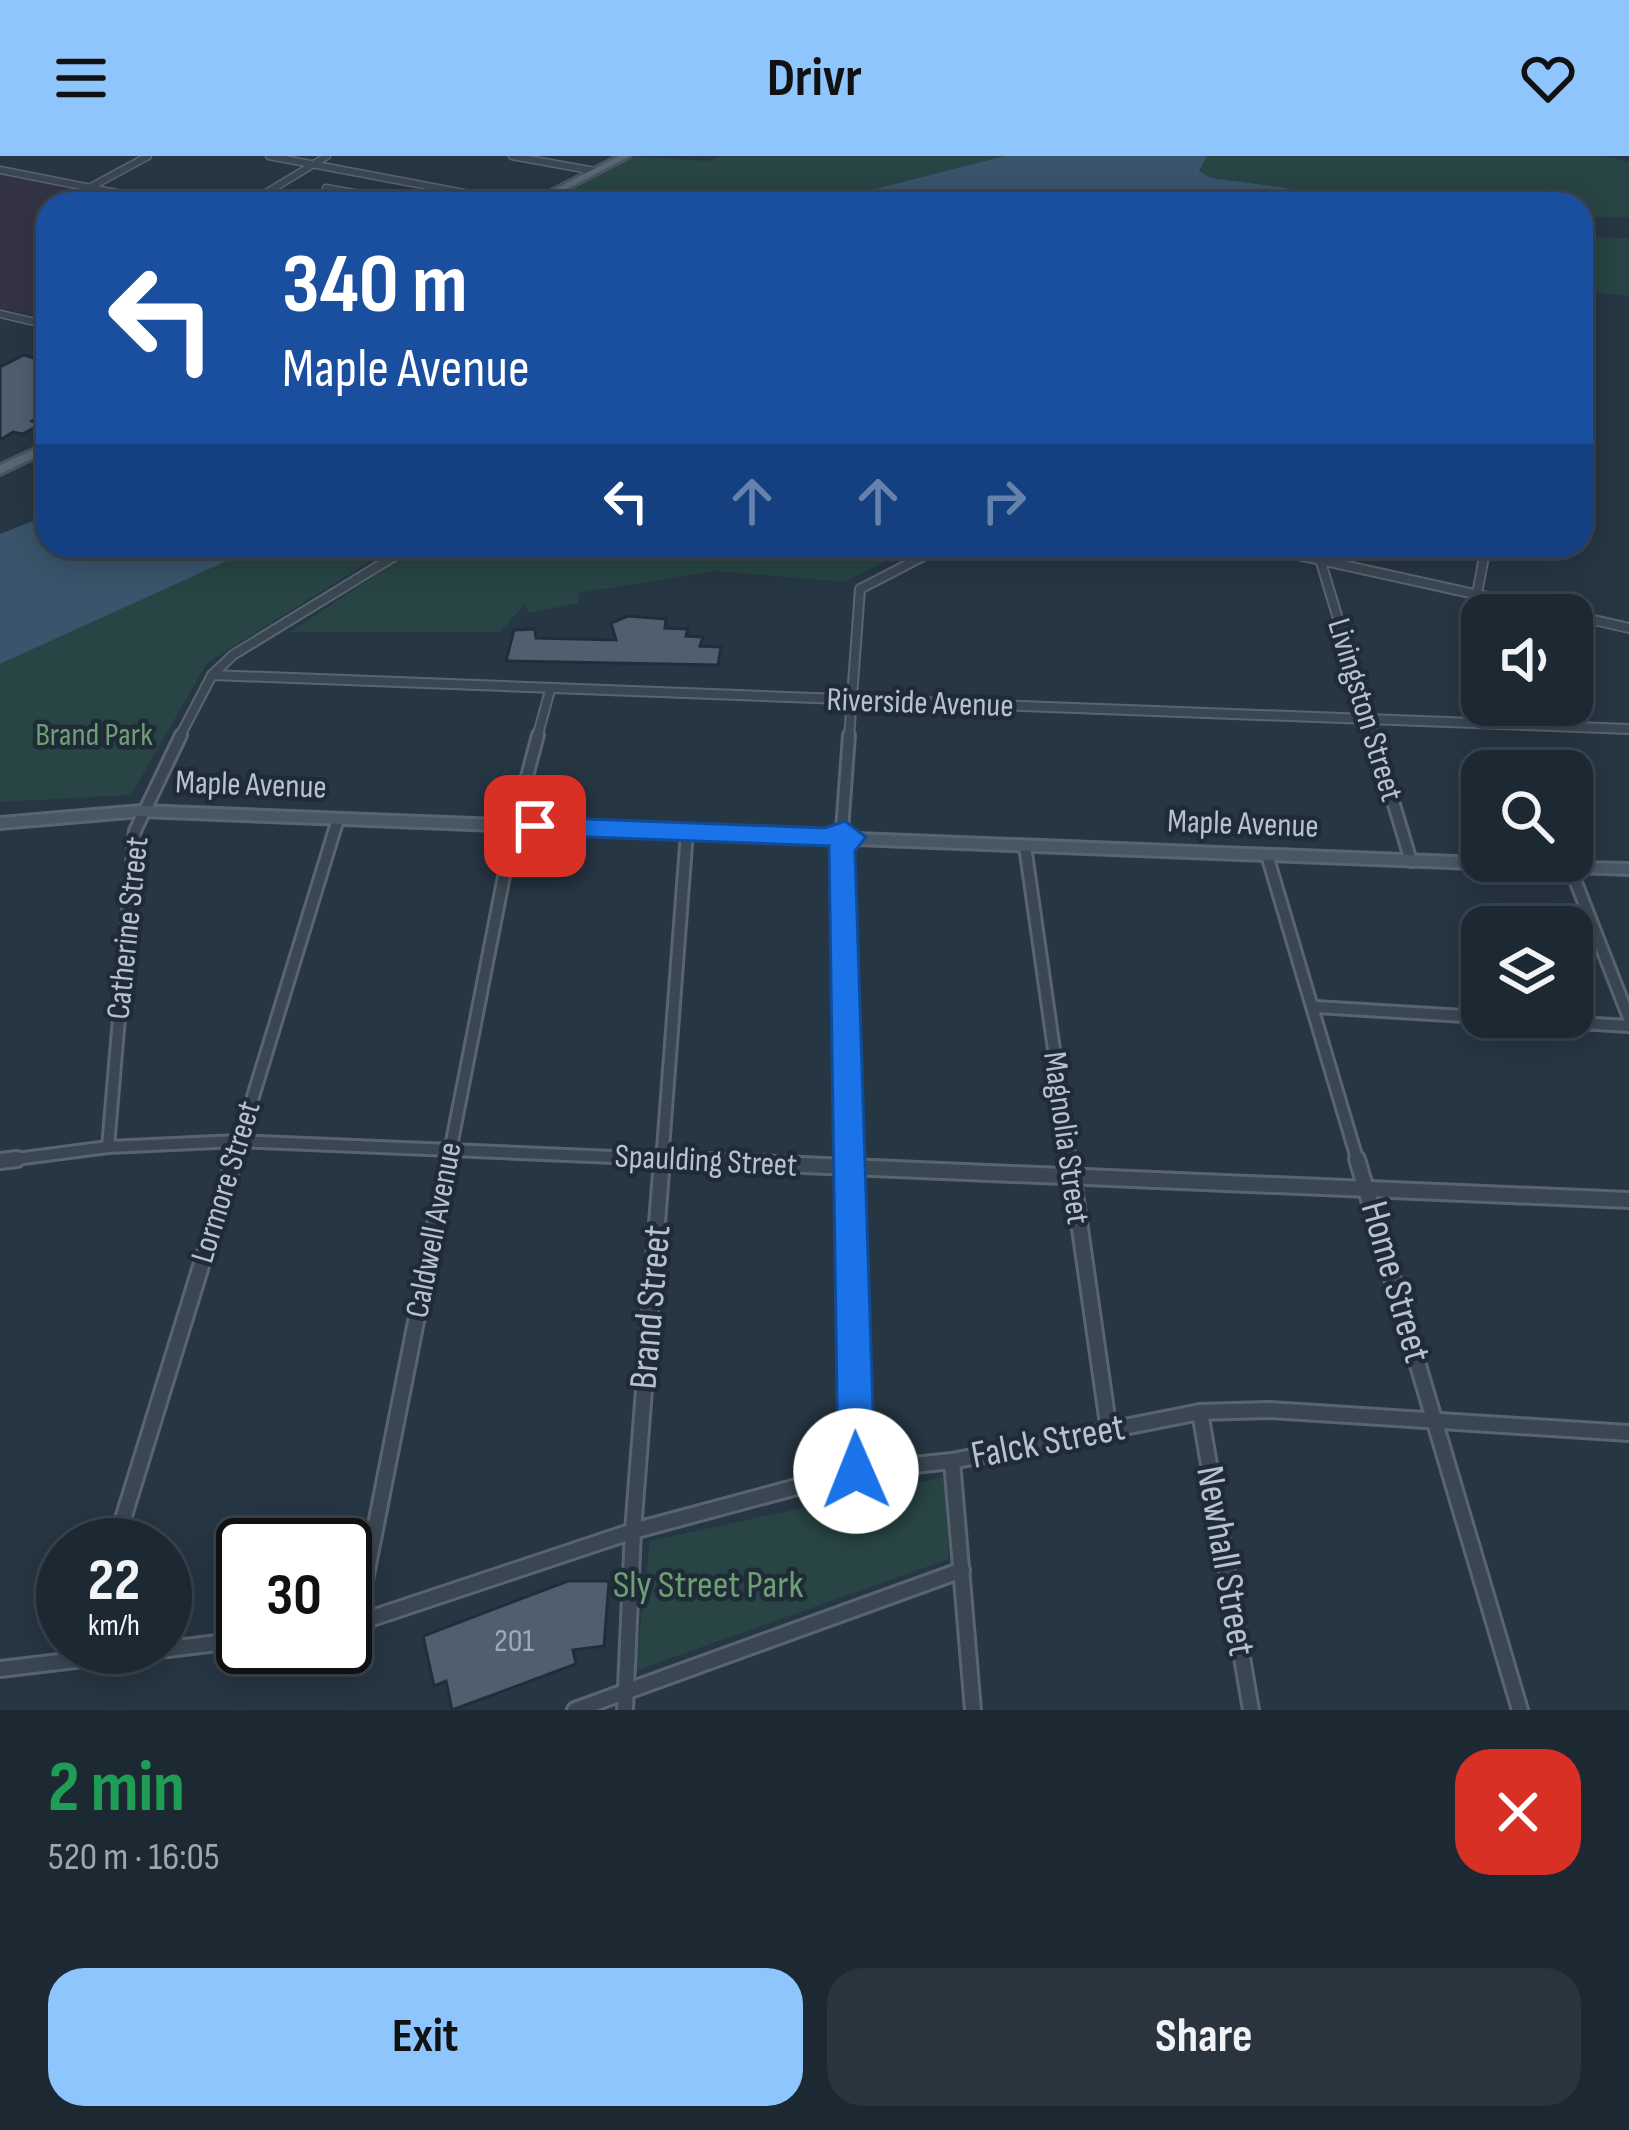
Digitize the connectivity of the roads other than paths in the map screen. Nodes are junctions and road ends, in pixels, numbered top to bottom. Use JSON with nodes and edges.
{"nodes":[{"id":1,"x":148,"y":156,"type":"edge"},
{"id":2,"x":269,"y":156,"type":"edge"},
{"id":3,"x":327,"y":156,"type":"edge"},
{"id":4,"x":512,"y":156,"type":"edge"},
{"id":5,"x":626,"y":156,"type":"edge"},
{"id":6,"x":314,"y":165,"type":"junction"},
{"id":7,"x":0,"y":170,"type":"edge"},
{"id":8,"x":596,"y":171,"type":"junction"},
{"id":9,"x":416,"y":184,"type":"junction"},
{"id":10,"x":89,"y":188,"type":"junction"},
{"id":11,"x":326,"y":188,"type":"dead end"},
{"id":12,"x":110,"y":192,"type":"edge"},
{"id":13,"x":268,"y":192,"type":"edge"},
{"id":14,"x":357,"y":192,"type":"edge"},
{"id":15,"x":403,"y":192,"type":"edge"},
{"id":16,"x":460,"y":192,"type":"edge"},
{"id":17,"x":552,"y":192,"type":"edge"},
{"id":18,"x":0,"y":314,"type":"edge"},
{"id":19,"x":36,"y":322,"type":"edge"},
{"id":20,"x":36,"y":452,"type":"edge"},
{"id":21,"x":0,"y":470,"type":"edge"},
{"id":22,"x":392,"y":558,"type":"edge"},
{"id":23,"x":920,"y":558,"type":"edge"},
{"id":24,"x":1315,"y":558,"type":"edge"},
{"id":25,"x":1484,"y":558,"type":"edge"},
{"id":26,"x":1320,"y":559,"type":"junction"},
{"id":27,"x":1477,"y":594,"type":"joint"},
{"id":28,"x":1593,"y":620,"type":"edge"},
{"id":29,"x":1629,"y":628,"type":"edge"},
{"id":30,"x":212,"y":675,"type":"junction"},
{"id":31,"x":550,"y":690,"type":"junction"},
{"id":32,"x":851,"y":701,"type":"junction"},
{"id":33,"x":1369,"y":719,"type":"junction"},
{"id":34,"x":1629,"y":729,"type":"edge"},
{"id":35,"x":141,"y":811,"type":"junction"},
{"id":36,"x":338,"y":819,"type":"junction"},
{"id":37,"x":2,"y":822,"type":"edge"},
{"id":38,"x":514,"y":826,"type":"junction"},
{"id":39,"x":687,"y":832,"type":"junction"},
{"id":40,"x":842,"y":838,"type":"junction"},
{"id":41,"x":1025,"y":846,"type":"junction"},
{"id":42,"x":1268,"y":855,"type":"junction"},
{"id":43,"x":1411,"y":861,"type":"junction"},
{"id":44,"x":1461,"y":863,"type":"edge"},
{"id":45,"x":1593,"y":868,"type":"edge"},
{"id":46,"x":1629,"y":869,"type":"edge"},
{"id":47,"x":1576,"y":882,"type":"edge"},
{"id":48,"x":1316,"y":1007,"type":"junction"},
{"id":49,"x":1629,"y":1022,"type":"edge"},
{"id":50,"x":238,"y":1141,"type":"junction"},
{"id":51,"x":108,"y":1147,"type":"junction"},
{"id":52,"x":450,"y":1148,"type":"junction"},
{"id":53,"x":662,"y":1158,"type":"junction"},
{"id":54,"x":0,"y":1161,"type":"edge"},
{"id":55,"x":849,"y":1168,"type":"junction"},
{"id":56,"x":1072,"y":1178,"type":"junction"},
{"id":57,"x":1368,"y":1192,"type":"junction"},
{"id":58,"x":1629,"y":1199,"type":"edge"},
{"id":59,"x":1200,"y":1412,"type":"junction"},
{"id":60,"x":1435,"y":1421,"type":"junction"},
{"id":61,"x":1108,"y":1431,"type":"junction"},
{"id":62,"x":1629,"y":1433,"type":"edge"},
{"id":63,"x":952,"y":1461,"type":"junction"},
{"id":64,"x":856,"y":1471,"type":"junction"},
{"id":65,"x":123,"y":1518,"type":"edge"},
{"id":66,"x":372,"y":1522,"type":"edge"},
{"id":67,"x":633,"y":1531,"type":"junction"},
{"id":68,"x":962,"y":1570,"type":"junction"},
{"id":69,"x":372,"y":1620,"type":"edge"},
{"id":70,"x":36,"y":1662,"type":"edge"},
{"id":71,"x":0,"y":1669,"type":"edge"},
{"id":72,"x":626,"y":1701,"type":"edge"},
{"id":73,"x":575,"y":1710,"type":"edge"},
{"id":74,"x":973,"y":1710,"type":"edge"},
{"id":75,"x":1250,"y":1710,"type":"edge"},
{"id":76,"x":1520,"y":1710,"type":"edge"}],
"edges":[{"from":1,"to":10,"type":"street"},
{"from":2,"to":6,"type":"street"},
{"from":3,"to":6,"type":"street"},
{"from":4,"to":8,"type":"street"},
{"from":5,"to":8,"type":"main road"},
{"from":6,"to":9,"type":"street"},
{"from":6,"to":13,"type":"street"},
{"from":7,"to":10,"type":"street"},
{"from":8,"to":17,"type":"main road"},
{"from":9,"to":15,"type":"street"},
{"from":9,"to":16,"type":"street"},
{"from":10,"to":12,"type":"street"},
{"from":11,"to":14,"type":"street"},
{"from":18,"to":19,"type":"street"},
{"from":20,"to":21,"type":"main road"},
{"from":22,"to":30,"type":"street","name":"Catherine Street"},
{"from":23,"to":32,"type":"street"},
{"from":24,"to":26,"type":"street"},
{"from":25,"to":27,"type":"street"},
{"from":26,"to":27,"type":"street"},
{"from":26,"to":33,"type":"street","name":"Livingston Street"},
{"from":28,"to":29,"type":"street"},
{"from":30,"to":31,"type":"street","name":"Riverside Avenue"},
{"from":30,"to":35,"type":"street","name":"Catherine Street"},
{"from":31,"to":32,"type":"street","name":"Riverside Avenue"},
{"from":31,"to":38,"type":"street","name":"Caldwell Avenue"},
{"from":32,"to":33,"type":"street","name":"Riverside Avenue"},
{"from":32,"to":40,"type":"street"},
{"from":33,"to":34,"type":"street","name":"Riverside Avenue"},
{"from":33,"to":43,"type":"street","name":"Livingston Street"},
{"from":35,"to":36,"type":"main road","name":"Maple Avenue"},
{"from":35,"to":37,"type":"main road","name":"Maple Avenue"},
{"from":35,"to":51,"type":"street","name":"Catherine Street"},
{"from":36,"to":38,"type":"main road","name":"Maple Avenue"},
{"from":36,"to":50,"type":"street","name":"Lormore Street"},
{"from":38,"to":39,"type":"main road","name":"Maple Avenue"},
{"from":38,"to":52,"type":"street","name":"Caldwell Avenue"},
{"from":39,"to":40,"type":"main road","name":"Maple Avenue"},
{"from":39,"to":53,"type":"street","name":"Brand Street"},
{"from":40,"to":41,"type":"main road","name":"Maple Avenue"},
{"from":40,"to":55,"type":"street"},
{"from":41,"to":42,"type":"main road","name":"Maple Avenue"},
{"from":41,"to":56,"type":"street","name":"Magnolia Street"},
{"from":42,"to":43,"type":"main road","name":"Maple Avenue"},
{"from":42,"to":48,"type":"street","name":"Home Street"},
{"from":43,"to":44,"type":"main road","name":"Maple Avenue"},
{"from":45,"to":46,"type":"main road","name":"Maple Avenue"},
{"from":47,"to":49,"type":"street"},
{"from":48,"to":49,"type":"street"},
{"from":48,"to":57,"type":"street","name":"Home Street"},
{"from":50,"to":51,"type":"street","name":"Spaulding Street"},
{"from":50,"to":52,"type":"street","name":"Spaulding Street"},
{"from":50,"to":65,"type":"street","name":"Lormore Street"},
{"from":51,"to":54,"type":"street","name":"Spaulding Street"},
{"from":52,"to":53,"type":"street","name":"Spaulding Street"},
{"from":52,"to":66,"type":"street","name":"Caldwell Avenue"},
{"from":53,"to":55,"type":"street","name":"Spaulding Street"},
{"from":53,"to":67,"type":"street","name":"Brand Street"},
{"from":55,"to":56,"type":"street","name":"Spaulding Street"},
{"from":55,"to":64,"type":"street"},
{"from":56,"to":57,"type":"street","name":"Spaulding Street"},
{"from":56,"to":61,"type":"street","name":"Magnolia Street"},
{"from":57,"to":58,"type":"street","name":"Spaulding Street"},
{"from":57,"to":60,"type":"street","name":"Home Street"},
{"from":59,"to":60,"type":"street","name":"Falck Street"},
{"from":59,"to":61,"type":"street","name":"Falck Street"},
{"from":59,"to":75,"type":"street","name":"Newhall Street"},
{"from":60,"to":62,"type":"street","name":"Falck Street"},
{"from":60,"to":76,"type":"street","name":"Home Street"},
{"from":61,"to":63,"type":"street","name":"Falck Street"},
{"from":63,"to":64,"type":"street","name":"Falck Street"},
{"from":63,"to":68,"type":"street"},
{"from":64,"to":67,"type":"street","name":"Falck Street"},
{"from":67,"to":69,"type":"street","name":"Falck Street"},
{"from":67,"to":72,"type":"street","name":"Brand Street"},
{"from":68,"to":72,"type":"street"},
{"from":68,"to":74,"type":"street"},
{"from":70,"to":71,"type":"street"},
{"from":72,"to":73,"type":"street"}]}
